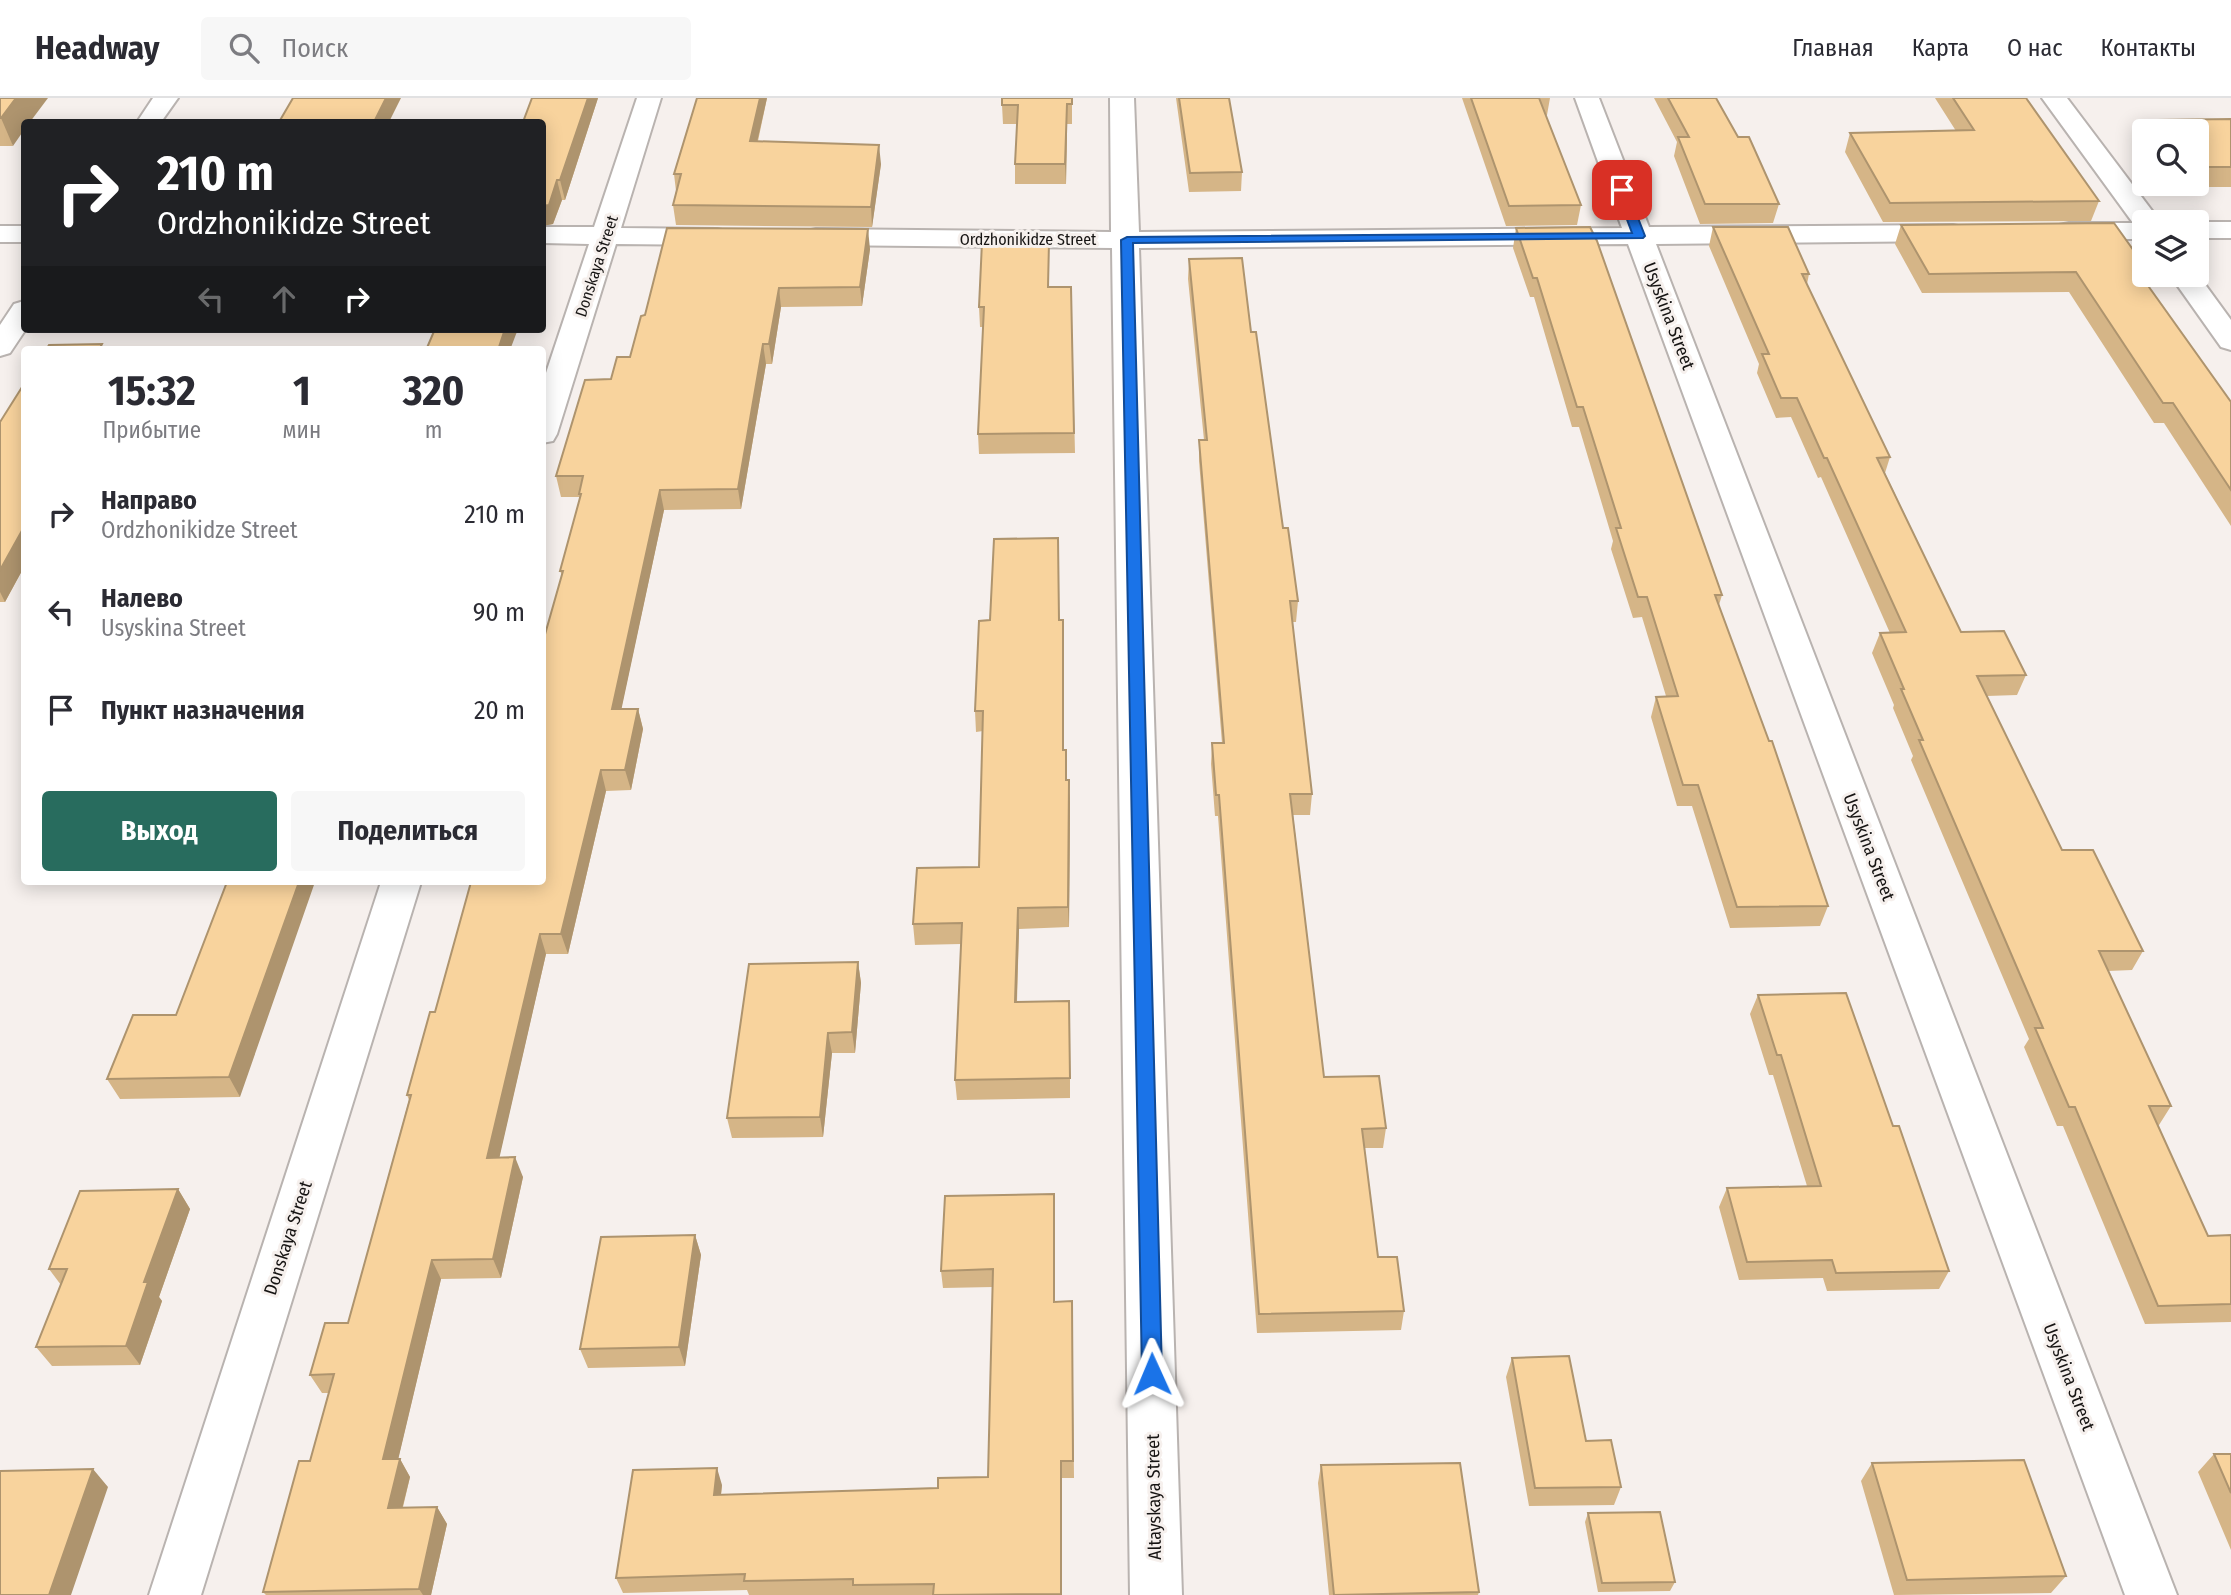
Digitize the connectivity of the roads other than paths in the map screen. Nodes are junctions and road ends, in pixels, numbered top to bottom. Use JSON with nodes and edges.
{"nodes":[{"id":1,"x":166,"y":98,"type":"edge"},
{"id":2,"x":649,"y":98,"type":"edge"},
{"id":3,"x":1122,"y":98,"type":"edge"},
{"id":4,"x":1587,"y":98,"type":"edge"},
{"id":5,"x":2054,"y":98,"type":"edge"},
{"id":6,"x":151,"y":119,"type":"edge"},
{"id":7,"x":2137,"y":210,"type":"edge"},
{"id":8,"x":2209,"y":230,"type":"edge"},
{"id":9,"x":2231,"y":230,"type":"edge"},
{"id":10,"x":2132,"y":231,"type":"edge"},
{"id":11,"x":1980,"y":232,"type":"edge"},
{"id":12,"x":2048,"y":232,"type":"edge"},
{"id":13,"x":0,"y":234,"type":"edge"},
{"id":14,"x":21,"y":234,"type":"edge"},
{"id":15,"x":546,"y":236,"type":"edge"},
{"id":16,"x":605,"y":236,"type":"junction"},
{"id":17,"x":1639,"y":236,"type":"junction"},
{"id":18,"x":743,"y":237,"type":"edge"},
{"id":19,"x":784,"y":237,"type":"edge"},
{"id":20,"x":1127,"y":240,"type":"junction"},
{"id":21,"x":2193,"y":287,"type":"edge"},
{"id":22,"x":21,"y":315,"type":"edge"},
{"id":23,"x":2231,"y":341,"type":"edge"},
{"id":24,"x":0,"y":347,"type":"edge"},
{"id":25,"x":546,"y":421,"type":"edge"},
{"id":26,"x":400,"y":885,"type":"edge"},
{"id":27,"x":175,"y":1595,"type":"edge"},
{"id":28,"x":1157,"y":1595,"type":"edge"},
{"id":29,"x":2151,"y":1595,"type":"edge"}],
"edges":[{"from":1,"to":6,"type":"street"},
{"from":2,"to":16,"type":"street","name":"Donskaya Street"},
{"from":3,"to":20,"type":"street","name":"Altayskaya Street"},
{"from":4,"to":17,"type":"street","name":"Usyskina Street"},
{"from":5,"to":7,"type":"street"},
{"from":8,"to":9,"type":"street"},
{"from":10,"to":12,"type":"street"},
{"from":11,"to":17,"type":"street","name":"Ordzhonikidze Street"},
{"from":13,"to":14,"type":"street"},
{"from":15,"to":16,"type":"street"},
{"from":16,"to":18,"type":"street"},
{"from":16,"to":25,"type":"street","name":"Donskaya Street"},
{"from":17,"to":20,"type":"street","name":"Ordzhonikidze Street"},
{"from":17,"to":29,"type":"street","name":"Usyskina Street"},
{"from":19,"to":20,"type":"street","name":"Ordzhonikidze Street"},
{"from":20,"to":28,"type":"street","name":"Altayskaya Street"},
{"from":21,"to":23,"type":"street"},
{"from":22,"to":24,"type":"street"},
{"from":26,"to":27,"type":"street","name":"Donskaya Street"}]}
